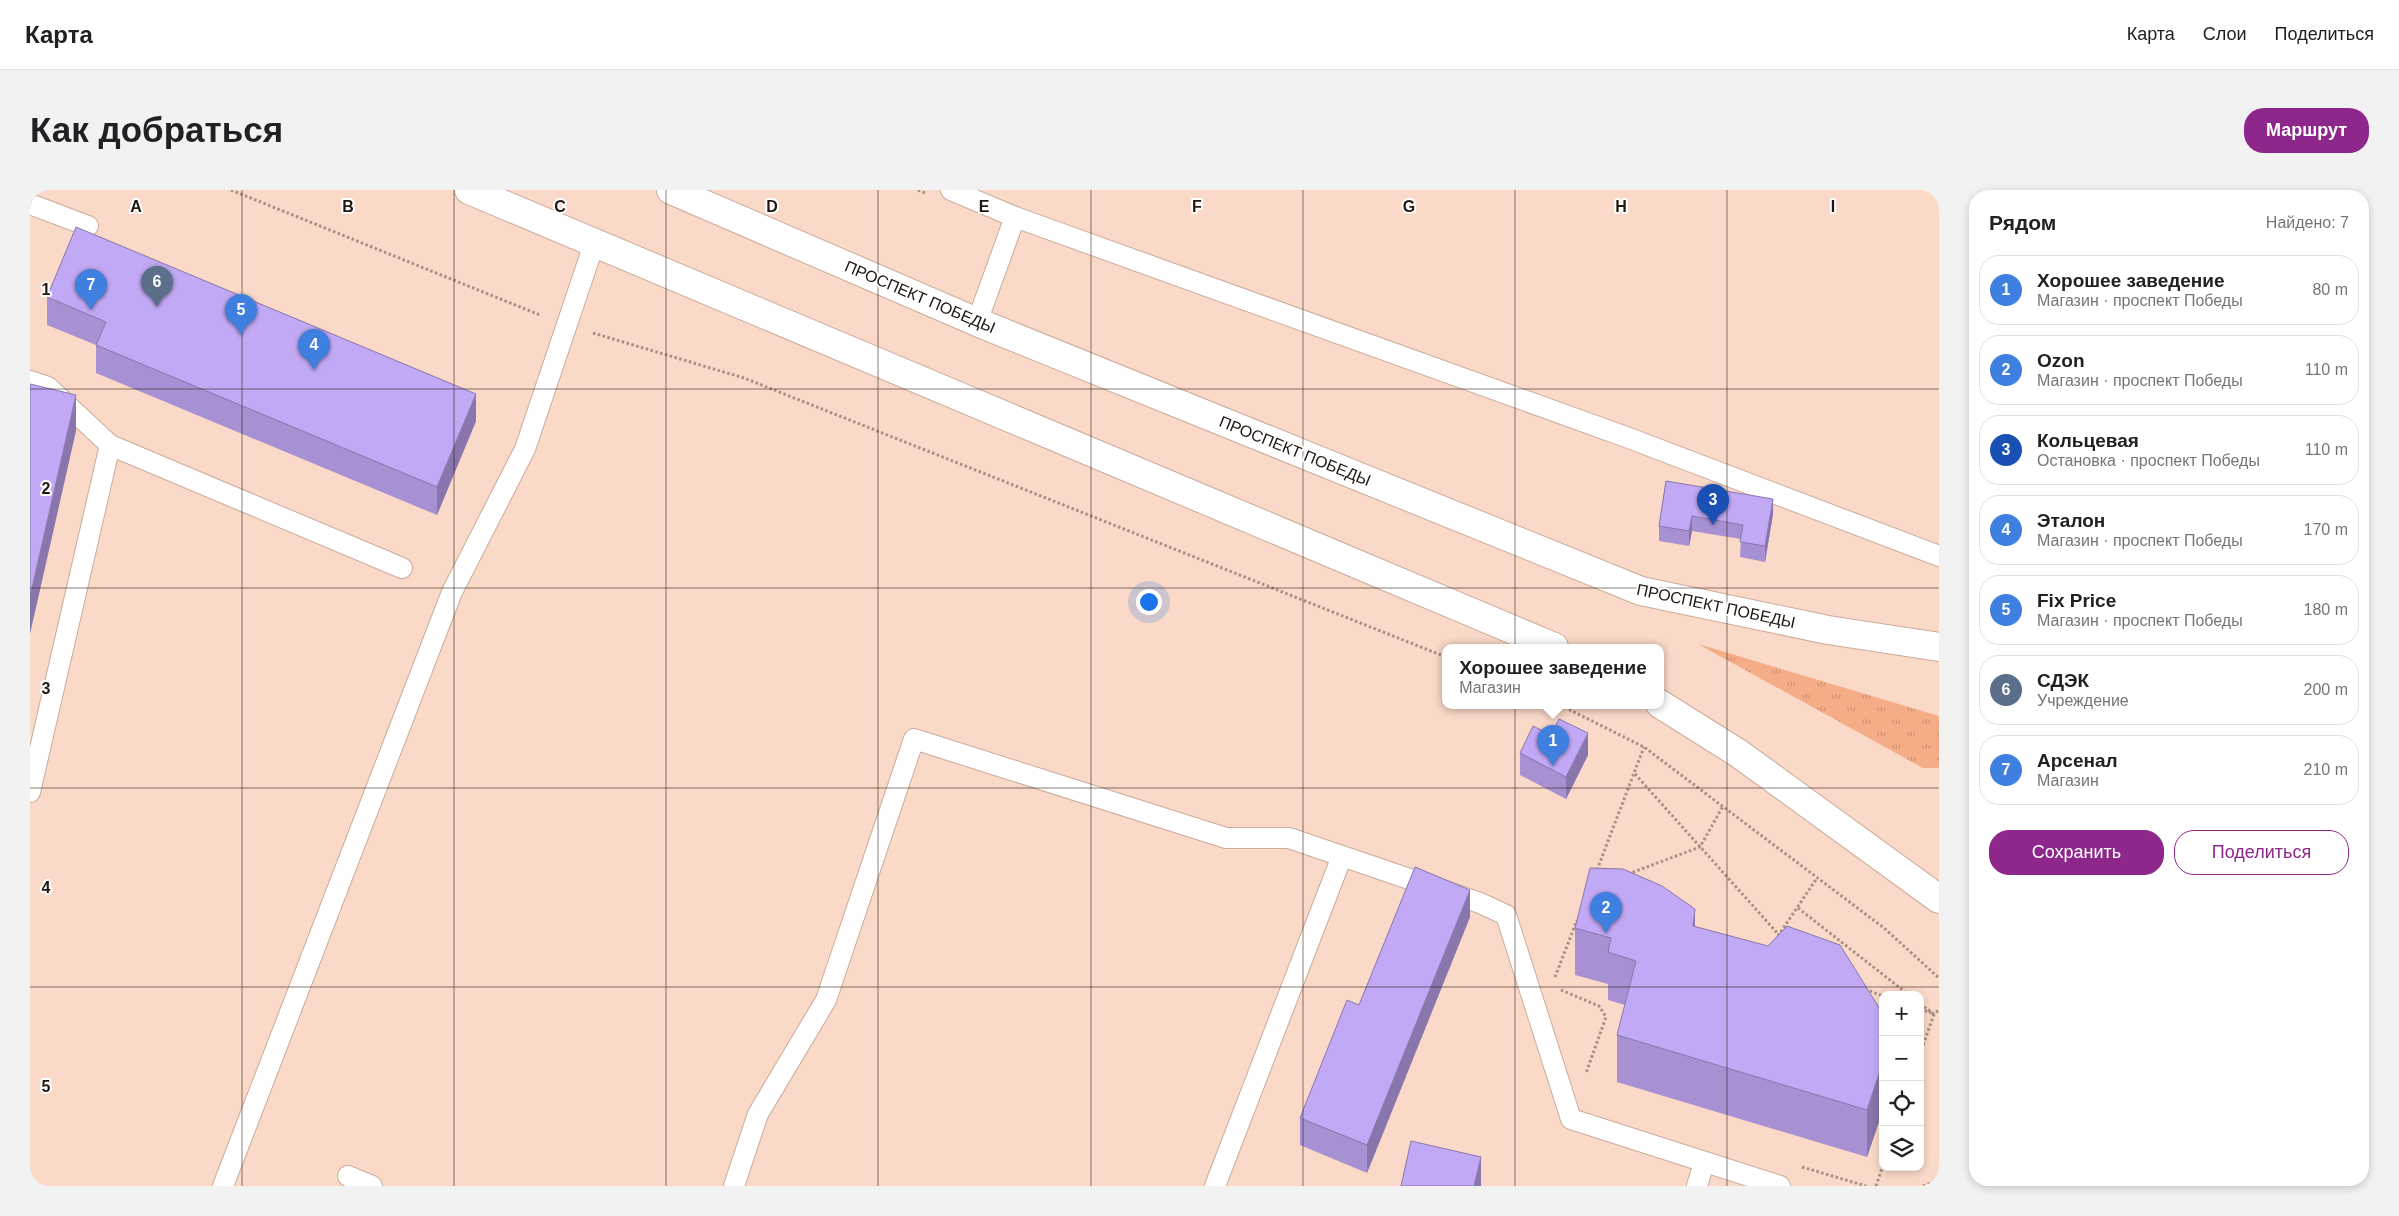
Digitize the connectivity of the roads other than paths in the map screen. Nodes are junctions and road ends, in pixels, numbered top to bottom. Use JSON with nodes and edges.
{"nodes":[{"id":1,"x":469,"y":190,"type":"edge"},
{"id":2,"x":671,"y":190,"type":"edge"},
{"id":3,"x":951,"y":190,"type":"edge"},
{"id":4,"x":526,"y":202,"type":"edge"},
{"id":5,"x":30,"y":204,"type":"edge"},
{"id":6,"x":1015,"y":217,"type":"junction"},
{"id":7,"x":88,"y":226,"type":"dead end"},
{"id":8,"x":594,"y":244,"type":"junction"},
{"id":9,"x":976,"y":322,"type":"junction"},
{"id":10,"x":30,"y":381,"type":"edge"},
{"id":11,"x":110,"y":445,"type":"junction"},
{"id":12,"x":1939,"y":556,"type":"edge"},
{"id":13,"x":402,"y":568,"type":"dead end"},
{"id":14,"x":1547,"y":644,"type":"edge"},
{"id":15,"x":1939,"y":647,"type":"edge"},
{"id":16,"x":1664,"y":707,"type":"edge"},
{"id":17,"x":30,"y":792,"type":"edge"},
{"id":18,"x":1342,"y":856,"type":"junction"},
{"id":19,"x":1939,"y":899,"type":"edge"},
{"id":20,"x":1704,"y":1163,"type":"junction"},
{"id":21,"x":348,"y":1176,"type":"dead end"},
{"id":22,"x":223,"y":1186,"type":"edge"},
{"id":23,"x":372,"y":1186,"type":"edge"},
{"id":24,"x":734,"y":1186,"type":"edge"},
{"id":25,"x":1215,"y":1186,"type":"edge"},
{"id":26,"x":1698,"y":1186,"type":"edge"},
{"id":27,"x":1780,"y":1186,"type":"edge"}],
"edges":[{"from":1,"to":4,"type":"main road"},
{"from":2,"to":9,"type":"main road","name":"ПРОСПЕКТ ПОБЕДЫ"},
{"from":3,"to":6,"type":"lane"},
{"from":4,"to":8,"type":"main road"},
{"from":5,"to":7,"type":"lane"},
{"from":6,"to":9,"type":"lane"},
{"from":6,"to":12,"type":"lane"},
{"from":8,"to":14,"type":"main road"},
{"from":8,"to":22,"type":"lane"},
{"from":9,"to":15,"type":"main road","name":"ПРОСПЕКТ ПОБЕДЫ"},
{"from":10,"to":11,"type":"lane"},
{"from":11,"to":13,"type":"lane"},
{"from":11,"to":17,"type":"lane"},
{"from":16,"to":19,"type":"main road"},
{"from":18,"to":20,"type":"lane"},
{"from":18,"to":24,"type":"lane"},
{"from":18,"to":25,"type":"lane"},
{"from":20,"to":26,"type":"lane"},
{"from":20,"to":27,"type":"lane"},
{"from":21,"to":23,"type":"lane"}]}
